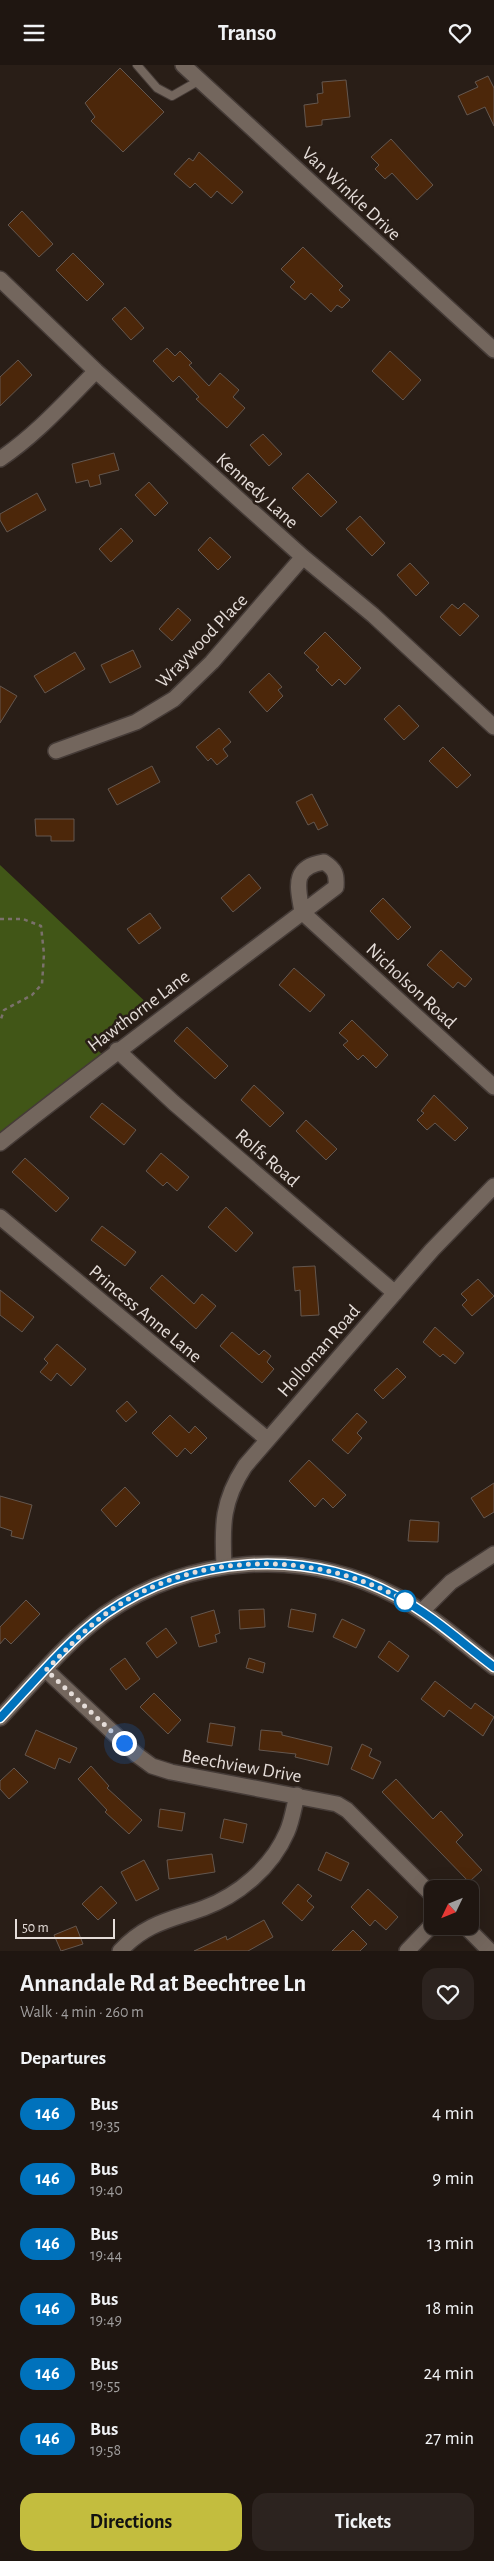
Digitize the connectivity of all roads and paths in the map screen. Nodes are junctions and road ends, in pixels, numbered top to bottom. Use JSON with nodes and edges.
{"nodes":[{"id":1,"x":137,"y":65,"type":"edge"},
{"id":2,"x":183,"y":65,"type":"edge"},
{"id":3,"x":200,"y":80,"type":"junction"},
{"id":4,"x":0,"y":279,"type":"edge"},
{"id":5,"x":494,"y":350,"type":"edge"},
{"id":6,"x":96,"y":371,"type":"junction"},
{"id":7,"x":0,"y":459,"type":"edge"},
{"id":8,"x":303,"y":557,"type":"junction"},
{"id":9,"x":494,"y":727,"type":"edge"},
{"id":10,"x":56,"y":751,"type":"dead end"},
{"id":11,"x":302,"y":912,"type":"joint"},
{"id":12,"x":0,"y":919,"type":"edge"},
{"id":13,"x":0,"y":1022,"type":"edge"},
{"id":14,"x":117,"y":1050,"type":"junction"},
{"id":15,"x":494,"y":1087,"type":"edge"},
{"id":16,"x":0,"y":1143,"type":"edge"},
{"id":17,"x":494,"y":1186,"type":"edge"},
{"id":18,"x":0,"y":1217,"type":"edge"},
{"id":19,"x":394,"y":1293,"type":"junction"},
{"id":20,"x":267,"y":1439,"type":"junction"},
{"id":21,"x":494,"y":1554,"type":"edge"},
{"id":22,"x":224,"y":1565,"type":"junction"},
{"id":23,"x":422,"y":1611,"type":"junction"},
{"id":24,"x":494,"y":1667,"type":"edge"},
{"id":25,"x":46,"y":1670,"type":"junction"},
{"id":26,"x":0,"y":1718,"type":"edge"},
{"id":27,"x":297,"y":1795,"type":"junction"},
{"id":28,"x":424,"y":1887,"type":"edge"},
{"id":29,"x":424,"y":1933,"type":"edge"},
{"id":30,"x":474,"y":1935,"type":"edge"},
{"id":31,"x":120,"y":1951,"type":"edge"},
{"id":32,"x":406,"y":1951,"type":"edge"},
{"id":33,"x":490,"y":1951,"type":"edge"}],
"edges":[{"from":1,"to":3,"type":"lane"},
{"from":2,"to":3,"type":"street","name":"Van Winkle Drive"},
{"from":3,"to":5,"type":"street","name":"Van Winkle Drive"},
{"from":4,"to":6,"type":"street","name":"Kennedy Lane"},
{"from":6,"to":7,"type":"street"},
{"from":6,"to":8,"type":"street","name":"Kennedy Lane"},
{"from":8,"to":9,"type":"street","name":"Kennedy Lane"},
{"from":8,"to":10,"type":"street","name":"Wraywood Place"},
{"from":11,"to":14,"type":"street","name":"Hawthorne Lane"},
{"from":11,"to":15,"type":"street","name":"Nicholson Road"},
{"from":12,"to":13,"type":"path"},
{"from":14,"to":16,"type":"street","name":"Hawthorne Lane"},
{"from":14,"to":19,"type":"street","name":"Rolfs Road"},
{"from":17,"to":19,"type":"street","name":"Holloman Road"},
{"from":18,"to":20,"type":"street","name":"Princess Anne Lane"},
{"from":19,"to":20,"type":"street","name":"Holloman Road"},
{"from":20,"to":22,"type":"street","name":"Holloman Road"},
{"from":21,"to":23,"type":"street"},
{"from":22,"to":23,"type":"street"},
{"from":22,"to":25,"type":"street"},
{"from":23,"to":24,"type":"street"},
{"from":25,"to":26,"type":"street"},
{"from":25,"to":27,"type":"street","name":"Beechview Drive"},
{"from":27,"to":28,"type":"street","name":"Beechview Drive"},
{"from":27,"to":31,"type":"street"},
{"from":29,"to":32,"type":"street"},
{"from":30,"to":33,"type":"street"}]}
